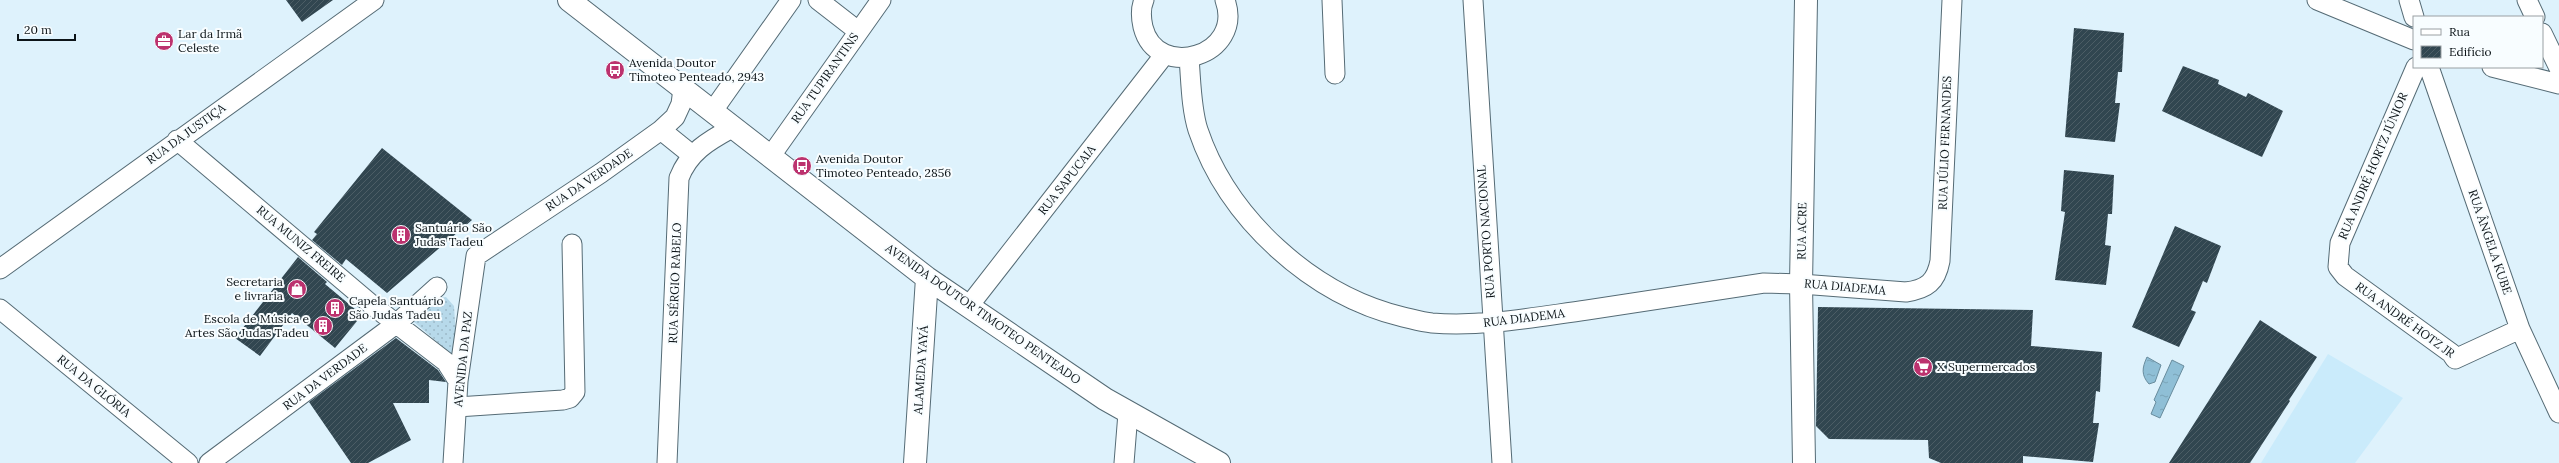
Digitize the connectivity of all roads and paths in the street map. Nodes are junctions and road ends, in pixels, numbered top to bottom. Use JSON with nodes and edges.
{"nodes":[{"id":1,"x":374,"y":0,"type":"edge"},
{"id":2,"x":569,"y":0,"type":"edge"},
{"id":3,"x":791,"y":0,"type":"edge"},
{"id":4,"x":818,"y":0,"type":"edge"},
{"id":5,"x":881,"y":0,"type":"edge"},
{"id":6,"x":1144,"y":0,"type":"edge"},
{"id":7,"x":1225,"y":0,"type":"edge"},
{"id":8,"x":1332,"y":0,"type":"edge"},
{"id":9,"x":1473,"y":0,"type":"edge"},
{"id":10,"x":1806,"y":0,"type":"edge"},
{"id":11,"x":1952,"y":0,"type":"edge"},
{"id":12,"x":2317,"y":0,"type":"edge"},
{"id":13,"x":2409,"y":0,"type":"edge"},
{"id":14,"x":2526,"y":0,"type":"edge"},
{"id":15,"x":2414,"y":16,"type":"edge"},
{"id":16,"x":2534,"y":16,"type":"edge"},
{"id":17,"x":858,"y":31,"type":"junction"},
{"id":18,"x":2543,"y":35,"type":"edge"},
{"id":19,"x":2413,"y":40,"type":"edge"},
{"id":20,"x":1165,"y":54,"type":"junction"},
{"id":21,"x":1189,"y":58,"type":"junction"},
{"id":22,"x":2416,"y":68,"type":"edge"},
{"id":23,"x":2430,"y":68,"type":"edge"},
{"id":24,"x":2496,"y":68,"type":"edge"},
{"id":25,"x":2559,"y":68,"type":"edge"},
{"id":26,"x":1335,"y":74,"type":"dead end"},
{"id":27,"x":2559,"y":84,"type":"edge"},
{"id":28,"x":683,"y":89,"type":"junction"},
{"id":29,"x":712,"y":112,"type":"junction"},
{"id":30,"x":732,"y":128,"type":"junction"},
{"id":31,"x":662,"y":130,"type":"junction"},
{"id":32,"x":177,"y":140,"type":"junction"},
{"id":33,"x":692,"y":155,"type":"junction"},
{"id":34,"x":770,"y":157,"type":"junction"},
{"id":35,"x":572,"y":244,"type":"dead end"},
{"id":36,"x":476,"y":256,"type":"joint"},
{"id":37,"x":2338,"y":267,"type":"joint"},
{"id":38,"x":0,"y":269,"type":"edge"},
{"id":39,"x":927,"y":278,"type":"junction"},
{"id":40,"x":1801,"y":284,"type":"junction"},
{"id":41,"x":1930,"y":284,"type":"joint"},
{"id":42,"x":437,"y":287,"type":"dead end"},
{"id":43,"x":968,"y":307,"type":"junction"},
{"id":44,"x":0,"y":309,"type":"edge"},
{"id":45,"x":396,"y":324,"type":"junction"},
{"id":46,"x":1492,"y":324,"type":"junction"},
{"id":47,"x":2520,"y":329,"type":"junction"},
{"id":48,"x":458,"y":381,"type":"junction"},
{"id":49,"x":457,"y":407,"type":"junction"},
{"id":50,"x":1128,"y":413,"type":"junction"},
{"id":51,"x":2559,"y":413,"type":"edge"},
{"id":52,"x":188,"y":463,"type":"edge"},
{"id":53,"x":209,"y":463,"type":"edge"},
{"id":54,"x":453,"y":463,"type":"edge"},
{"id":55,"x":667,"y":463,"type":"edge"},
{"id":56,"x":915,"y":463,"type":"edge"},
{"id":57,"x":1124,"y":463,"type":"edge"},
{"id":58,"x":1219,"y":463,"type":"edge"},
{"id":59,"x":1502,"y":463,"type":"edge"},
{"id":60,"x":1804,"y":463,"type":"edge"}],
"edges":[{"from":1,"to":32,"type":"street","name":"RUA DA JUSTIÇA"},
{"from":2,"to":28,"type":"main road","name":"AVENIDA DOUTOR TIMOTEO PENTEADO"},
{"from":3,"to":29,"type":"street"},
{"from":4,"to":17,"type":"street"},
{"from":5,"to":17,"type":"street","name":"RUA TUPIRANTINS"},
{"from":6,"to":20,"type":"street"},
{"from":7,"to":21,"type":"street"},
{"from":8,"to":26,"type":"street"},
{"from":9,"to":46,"type":"street","name":"RUA PORTO NACIONAL"},
{"from":10,"to":40,"type":"main road","name":"RUA ACRE"},
{"from":11,"to":41,"type":"street","name":"RUA JÚLIO FERNANDES"},
{"from":12,"to":19,"type":"street"},
{"from":13,"to":15,"type":"street"},
{"from":14,"to":16,"type":"street"},
{"from":17,"to":34,"type":"street","name":"RUA TUPIRANTINS"},
{"from":18,"to":25,"type":"street"},
{"from":20,"to":21,"type":"street"},
{"from":20,"to":43,"type":"street","name":"RUA SAPUCAIA"},
{"from":21,"to":46,"type":"street","name":"RUA DIADEMA"},
{"from":22,"to":37,"type":"street","name":"RUA ANDRÉ HORTZ JÚNIOR"},
{"from":23,"to":47,"type":"street","name":"RUA ÂNGELA KUBE"},
{"from":24,"to":27,"type":"street"},
{"from":28,"to":29,"type":"main road","name":"AVENIDA DOUTOR TIMOTEO PENTEADO"},
{"from":28,"to":31,"type":"street","name":"RUA DA VERDADE"},
{"from":29,"to":30,"type":"main road","name":"AVENIDA DOUTOR TIMOTEO PENTEADO"},
{"from":30,"to":33,"type":"street","name":"RUA SÉRGIO RABELO"},
{"from":30,"to":34,"type":"main road","name":"AVENIDA DOUTOR TIMOTEO PENTEADO"},
{"from":31,"to":33,"type":"street"},
{"from":31,"to":36,"type":"street","name":"RUA DA VERDADE"},
{"from":32,"to":38,"type":"street","name":"RUA DA JUSTIÇA"},
{"from":32,"to":45,"type":"street","name":"RUA MUNIZ FREIRE"},
{"from":33,"to":55,"type":"street","name":"RUA SÉRGIO RABELO"},
{"from":34,"to":39,"type":"main road","name":"AVENIDA DOUTOR TIMOTEO PENTEADO"},
{"from":35,"to":49,"type":"street"},
{"from":36,"to":48,"type":"street","name":"AVENIDA DA PAZ"},
{"from":37,"to":47,"type":"street","name":"RUA ANDRÉ HOTZ JR"},
{"from":39,"to":43,"type":"main road","name":"AVENIDA DOUTOR TIMOTEO PENTEADO"},
{"from":39,"to":56,"type":"main road","name":"ALAMEDA YAYÁ"},
{"from":40,"to":41,"type":"street","name":"RUA DIADEMA"},
{"from":40,"to":46,"type":"street","name":"RUA DIADEMA"},
{"from":40,"to":60,"type":"main road","name":"RUA ACRE"},
{"from":42,"to":45,"type":"street","name":"RUA DA VERDADE"},
{"from":43,"to":50,"type":"main road","name":"AVENIDA DOUTOR TIMOTEO PENTEADO"},
{"from":44,"to":52,"type":"street","name":"RUA DA GLÓRIA"},
{"from":45,"to":48,"type":"street","name":"RUA MUNIZ FREIRE"},
{"from":45,"to":53,"type":"street","name":"RUA DA VERDADE"},
{"from":46,"to":59,"type":"street","name":"RUA PORTO NACIONAL"},
{"from":47,"to":51,"type":"street","name":"RUA ÂNGELA KUBE"},
{"from":48,"to":49,"type":"street","name":"AVENIDA DA PAZ"},
{"from":49,"to":54,"type":"street","name":"AVENIDA DA PAZ"},
{"from":50,"to":57,"type":"street"},
{"from":50,"to":58,"type":"main road","name":"AVENIDA DOUTOR TIMOTEO PENTEADO"}]}
